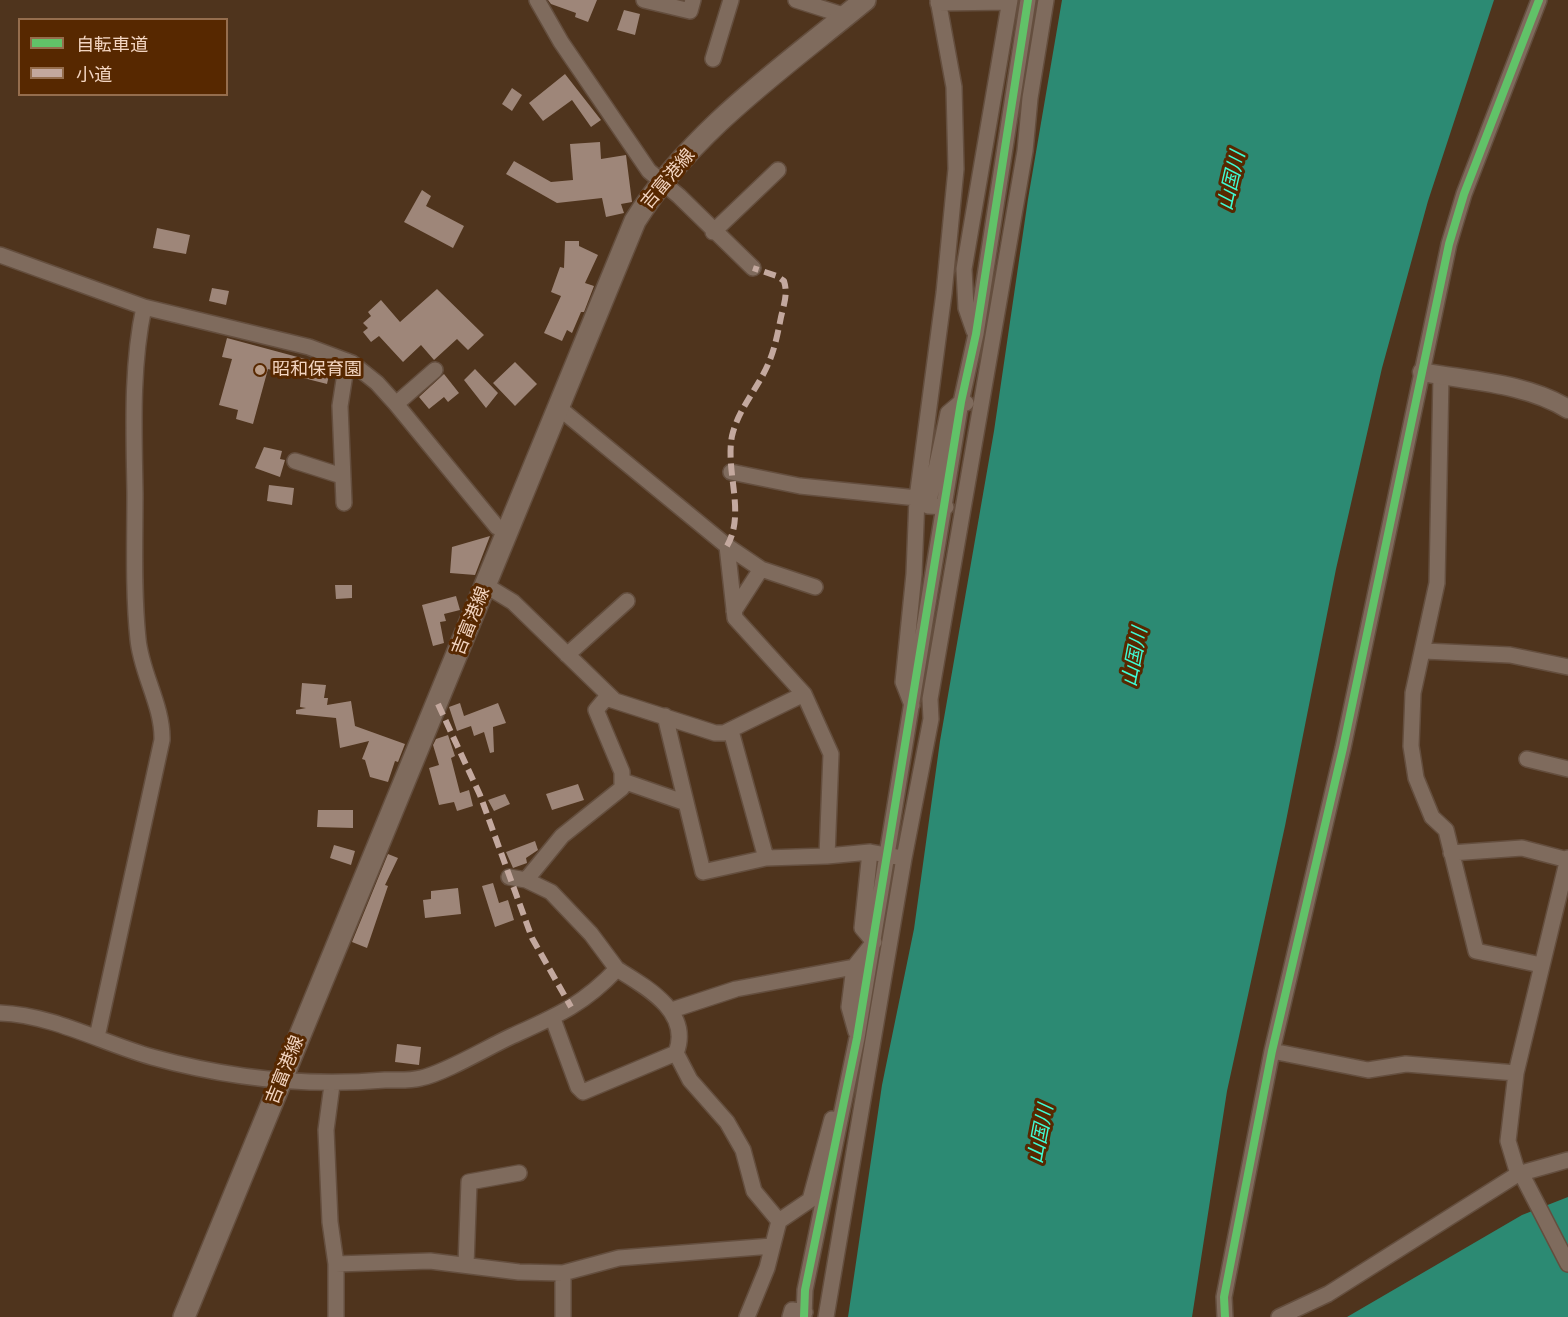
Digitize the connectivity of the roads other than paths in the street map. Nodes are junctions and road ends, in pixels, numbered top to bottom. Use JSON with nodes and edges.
{"nodes":[{"id":1,"x":644,"y":0,"type":"edge"},
{"id":2,"x":693,"y":0,"type":"edge"},
{"id":3,"x":731,"y":0,"type":"edge"},
{"id":4,"x":796,"y":0,"type":"edge"},
{"id":5,"x":865,"y":0,"type":"edge"},
{"id":6,"x":1028,"y":0,"type":"edge"},
{"id":7,"x":1046,"y":0,"type":"edge"},
{"id":8,"x":1539,"y":0,"type":"edge"},
{"id":9,"x":540,"y":1,"type":"edge"},
{"id":10,"x":938,"y":1,"type":"edge"},
{"id":11,"x":1009,"y":1,"type":"edge"},
{"id":12,"x":846,"y":16,"type":"junction"},
{"id":13,"x":713,"y":59,"type":"dead end"},
{"id":14,"x":1012,"y":96,"type":"junction"},
{"id":15,"x":1030,"y":98,"type":"junction"},
{"id":16,"x":986,"y":135,"type":"junction"},
{"id":17,"x":1005,"y":135,"type":"junction"},
{"id":18,"x":1024,"y":151,"type":"junction"},
{"id":19,"x":778,"y":170,"type":"dead end"},
{"id":20,"x":663,"y":182,"type":"junction"},
{"id":21,"x":713,"y":232,"type":"junction"},
{"id":22,"x":950,"y":232,"type":"junction"},
{"id":23,"x":969,"y":234,"type":"junction"},
{"id":24,"x":990,"y":236,"type":"junction"},
{"id":25,"x":0,"y":255,"type":"edge"},
{"id":26,"x":753,"y":268,"type":"dead end"},
{"id":27,"x":1004,"y":273,"type":"junction"},
{"id":28,"x":986,"y":275,"type":"junction"},
{"id":29,"x":144,"y":308,"type":"junction"},
{"id":30,"x":976,"y":334,"type":"junction"},
{"id":31,"x":347,"y":361,"type":"junction"},
{"id":32,"x":435,"y":370,"type":"dead end"},
{"id":33,"x":1422,"y":372,"type":"junction"},
{"id":34,"x":1441,"y":376,"type":"junction"},
{"id":35,"x":961,"y":402,"type":"junction"},
{"id":36,"x":396,"y":404,"type":"junction"},
{"id":37,"x":558,"y":407,"type":"junction"},
{"id":38,"x":1568,"y":409,"type":"edge"},
{"id":39,"x":980,"y":413,"type":"junction"},
{"id":40,"x":295,"y":461,"type":"dead end"},
{"id":41,"x":731,"y":472,"type":"dead end"},
{"id":42,"x":342,"y":476,"type":"junction"},
{"id":43,"x":923,"y":502,"type":"junction"},
{"id":44,"x":344,"y":503,"type":"dead end"},
{"id":45,"x":954,"y":513,"type":"junction"},
{"id":46,"x":506,"y":531,"type":"junction"},
{"id":47,"x":728,"y":546,"type":"junction"},
{"id":48,"x":761,"y":569,"type":"junction"},
{"id":49,"x":485,"y":585,"type":"junction"},
{"id":50,"x":815,"y":586,"type":"dead end"},
{"id":51,"x":627,"y":601,"type":"dead end"},
{"id":52,"x":734,"y":611,"type":"junction"},
{"id":53,"x":1424,"y":651,"type":"junction"},
{"id":54,"x":567,"y":655,"type":"junction"},
{"id":55,"x":1568,"y":667,"type":"edge"},
{"id":56,"x":804,"y":694,"type":"junction"},
{"id":57,"x":613,"y":699,"type":"junction"},
{"id":58,"x":912,"y":705,"type":"junction"},
{"id":59,"x":665,"y":716,"type":"junction"},
{"id":60,"x":731,"y":731,"type":"junction"},
{"id":61,"x":1527,"y":759,"type":"dead end"},
{"id":62,"x":1568,"y":769,"type":"edge"},
{"id":63,"x":622,"y":781,"type":"junction"},
{"id":64,"x":686,"y":804,"type":"junction"},
{"id":65,"x":914,"y":807,"type":"junction"},
{"id":66,"x":870,"y":852,"type":"junction"},
{"id":67,"x":1451,"y":853,"type":"junction"},
{"id":68,"x":888,"y":855,"type":"junction"},
{"id":69,"x":827,"y":856,"type":"junction"},
{"id":70,"x":766,"y":858,"type":"junction"},
{"id":71,"x":904,"y":858,"type":"junction"},
{"id":72,"x":1568,"y":859,"type":"edge"},
{"id":73,"x":509,"y":877,"type":"dead end"},
{"id":74,"x":526,"y":880,"type":"junction"},
{"id":75,"x":874,"y":942,"type":"junction"},
{"id":76,"x":891,"y":945,"type":"junction"},
{"id":77,"x":1541,"y":965,"type":"junction"},
{"id":78,"x":855,"y":967,"type":"junction"},
{"id":79,"x":617,"y":969,"type":"junction"},
{"id":80,"x":672,"y":1010,"type":"junction"},
{"id":81,"x":0,"y":1013,"type":"edge"},
{"id":82,"x":553,"y":1019,"type":"junction"},
{"id":83,"x":97,"y":1037,"type":"junction"},
{"id":84,"x":857,"y":1038,"type":"junction"},
{"id":85,"x":1272,"y":1051,"type":"junction"},
{"id":86,"x":676,"y":1053,"type":"junction"},
{"id":87,"x":1516,"y":1073,"type":"junction"},
{"id":88,"x":280,"y":1082,"type":"junction"},
{"id":89,"x":332,"y":1085,"type":"junction"},
{"id":90,"x":1568,"y":1160,"type":"edge"},
{"id":91,"x":519,"y":1173,"type":"dead end"},
{"id":92,"x":1520,"y":1174,"type":"junction"},
{"id":93,"x":816,"y":1202,"type":"junction"},
{"id":94,"x":779,"y":1221,"type":"junction"},
{"id":95,"x":772,"y":1246,"type":"junction"},
{"id":96,"x":336,"y":1264,"type":"junction"},
{"id":97,"x":1568,"y":1264,"type":"edge"},
{"id":98,"x":466,"y":1266,"type":"junction"},
{"id":99,"x":563,"y":1273,"type":"junction"},
{"id":100,"x":805,"y":1290,"type":"junction"},
{"id":101,"x":828,"y":1310,"type":"edge"},
{"id":102,"x":804,"y":1314,"type":"edge"},
{"id":103,"x":184,"y":1317,"type":"edge"},
{"id":104,"x":336,"y":1317,"type":"edge"},
{"id":105,"x":563,"y":1317,"type":"edge"},
{"id":106,"x":747,"y":1317,"type":"edge"},
{"id":107,"x":790,"y":1317,"type":"edge"},
{"id":108,"x":1225,"y":1317,"type":"edge"},
{"id":109,"x":1279,"y":1317,"type":"edge"}],
"edges":[{"from":1,"to":2,"type":"street"},
{"from":3,"to":13,"type":"street"},
{"from":4,"to":12,"type":"street"},
{"from":5,"to":12,"type":"main road","name":"吉富港線"},
{"from":6,"to":14,"type":"street"},
{"from":7,"to":15,"type":"street"},
{"from":8,"to":33,"type":"street"},
{"from":9,"to":20,"type":"street"},
{"from":10,"to":11,"type":"street"},
{"from":10,"to":22,"type":"street"},
{"from":11,"to":16,"type":"street"},
{"from":12,"to":20,"type":"main road","name":"吉富港線"},
{"from":14,"to":15,"type":"street"},
{"from":14,"to":17,"type":"street"},
{"from":15,"to":18,"type":"street"},
{"from":16,"to":17,"type":"street"},
{"from":16,"to":23,"type":"street"},
{"from":17,"to":24,"type":"street"},
{"from":18,"to":27,"type":"street"},
{"from":18,"to":28,"type":"street"},
{"from":19,"to":21,"type":"street"},
{"from":20,"to":21,"type":"street"},
{"from":20,"to":37,"type":"main road","name":"吉富港線"},
{"from":21,"to":26,"type":"street"},
{"from":22,"to":23,"type":"street"},
{"from":22,"to":43,"type":"street"},
{"from":23,"to":24,"type":"street"},
{"from":23,"to":30,"type":"street"},
{"from":24,"to":28,"type":"street"},
{"from":25,"to":29,"type":"street"},
{"from":27,"to":28,"type":"street"},
{"from":27,"to":39,"type":"street"},
{"from":28,"to":30,"type":"street"},
{"from":29,"to":31,"type":"street"},
{"from":29,"to":83,"type":"street"},
{"from":30,"to":35,"type":"street"},
{"from":31,"to":36,"type":"street"},
{"from":31,"to":42,"type":"street"},
{"from":32,"to":36,"type":"street"},
{"from":33,"to":34,"type":"street"},
{"from":33,"to":85,"type":"street"},
{"from":34,"to":38,"type":"street"},
{"from":34,"to":53,"type":"street"},
{"from":35,"to":39,"type":"street"},
{"from":35,"to":43,"type":"street"},
{"from":35,"to":45,"type":"street"},
{"from":36,"to":46,"type":"street"},
{"from":37,"to":46,"type":"main road","name":"吉富港線"},
{"from":37,"to":47,"type":"street"},
{"from":39,"to":45,"type":"street"},
{"from":40,"to":42,"type":"street"},
{"from":41,"to":43,"type":"street"},
{"from":42,"to":44,"type":"street"},
{"from":43,"to":45,"type":"street"},
{"from":43,"to":58,"type":"street"},
{"from":45,"to":58,"type":"street"},
{"from":45,"to":65,"type":"street"},
{"from":46,"to":49,"type":"main road","name":"吉富港線"},
{"from":47,"to":48,"type":"street"},
{"from":47,"to":52,"type":"street"},
{"from":48,"to":50,"type":"street"},
{"from":48,"to":52,"type":"street"},
{"from":49,"to":54,"type":"street"},
{"from":49,"to":88,"type":"main road","name":"吉富港線"},
{"from":51,"to":54,"type":"street"},
{"from":52,"to":56,"type":"street"},
{"from":53,"to":55,"type":"street"},
{"from":53,"to":67,"type":"street"},
{"from":54,"to":57,"type":"street"},
{"from":56,"to":60,"type":"street"},
{"from":56,"to":69,"type":"street"},
{"from":57,"to":59,"type":"street"},
{"from":57,"to":63,"type":"street"},
{"from":58,"to":65,"type":"street"},
{"from":58,"to":68,"type":"street"},
{"from":59,"to":60,"type":"street"},
{"from":59,"to":64,"type":"street"},
{"from":60,"to":70,"type":"street"},
{"from":61,"to":62,"type":"street"},
{"from":63,"to":64,"type":"street"},
{"from":63,"to":74,"type":"street"},
{"from":64,"to":70,"type":"street"},
{"from":65,"to":71,"type":"street"},
{"from":66,"to":68,"type":"street"},
{"from":66,"to":69,"type":"street"},
{"from":66,"to":75,"type":"street"},
{"from":67,"to":72,"type":"street"},
{"from":67,"to":77,"type":"street"},
{"from":68,"to":71,"type":"street"},
{"from":68,"to":75,"type":"street"},
{"from":69,"to":70,"type":"street"},
{"from":71,"to":76,"type":"street"},
{"from":72,"to":77,"type":"street"},
{"from":73,"to":74,"type":"street"},
{"from":74,"to":79,"type":"street"},
{"from":75,"to":76,"type":"street"},
{"from":75,"to":78,"type":"street"},
{"from":75,"to":84,"type":"street"},
{"from":76,"to":101,"type":"street"},
{"from":77,"to":87,"type":"street"},
{"from":78,"to":80,"type":"street"},
{"from":78,"to":84,"type":"street"},
{"from":79,"to":80,"type":"street"},
{"from":79,"to":82,"type":"street"},
{"from":80,"to":86,"type":"street"},
{"from":81,"to":83,"type":"street"},
{"from":82,"to":86,"type":"street"},
{"from":82,"to":89,"type":"street"},
{"from":83,"to":88,"type":"street"},
{"from":84,"to":93,"type":"street"},
{"from":85,"to":87,"type":"street"},
{"from":85,"to":108,"type":"street"},
{"from":86,"to":94,"type":"street"},
{"from":87,"to":92,"type":"street"},
{"from":88,"to":89,"type":"street"},
{"from":88,"to":103,"type":"main road","name":"吉富港線"},
{"from":89,"to":96,"type":"street"},
{"from":90,"to":92,"type":"street"},
{"from":91,"to":98,"type":"street"},
{"from":92,"to":97,"type":"street"},
{"from":92,"to":109,"type":"street"},
{"from":93,"to":94,"type":"street"},
{"from":93,"to":100,"type":"street"},
{"from":94,"to":95,"type":"street"},
{"from":95,"to":99,"type":"street"},
{"from":95,"to":106,"type":"street"},
{"from":96,"to":98,"type":"street"},
{"from":96,"to":104,"type":"street"},
{"from":98,"to":99,"type":"street"},
{"from":99,"to":105,"type":"street"},
{"from":100,"to":101,"type":"street"},
{"from":100,"to":102,"type":"street"},
{"from":102,"to":107,"type":"street"}]}
